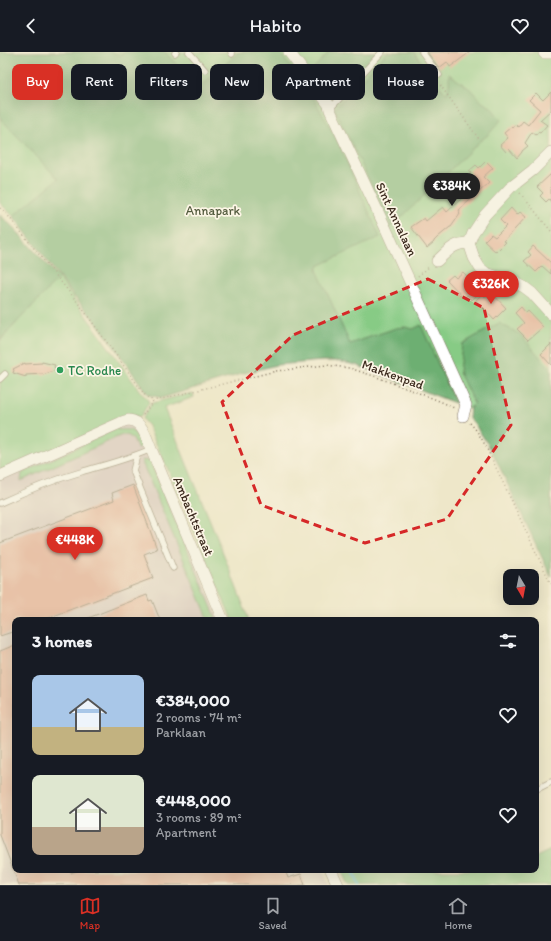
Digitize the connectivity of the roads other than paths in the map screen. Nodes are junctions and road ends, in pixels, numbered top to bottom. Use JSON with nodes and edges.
{"nodes":[{"id":1,"x":189,"y":52,"type":"edge"},
{"id":2,"x":289,"y":52,"type":"edge"},
{"id":3,"x":382,"y":52,"type":"edge"},
{"id":4,"x":422,"y":52,"type":"edge"},
{"id":5,"x":205,"y":70,"type":"dead end"},
{"id":6,"x":439,"y":75,"type":"road end"},
{"id":7,"x":330,"y":110,"type":"junction"},
{"id":8,"x":551,"y":152,"type":"edge"},
{"id":9,"x":469,"y":243,"type":"junction"},
{"id":10,"x":437,"y":260,"type":"road end"},
{"id":11,"x":551,"y":314,"type":"edge"},
{"id":12,"x":5,"y":374,"type":"dead end"},
{"id":13,"x":0,"y":379,"type":"edge"},
{"id":14,"x":464,"y":410,"type":"road end"},
{"id":15,"x":151,"y":449,"type":"junction"},
{"id":16,"x":137,"y":455,"type":"junction"},
{"id":17,"x":0,"y":476,"type":"edge"},
{"id":18,"x":0,"y":503,"type":"edge"},
{"id":19,"x":174,"y":568,"type":"dead end"},
{"id":20,"x":222,"y":617,"type":"edge"},
{"id":21,"x":551,"y":782,"type":"edge"},
{"id":22,"x":539,"y":788,"type":"dead end"},
{"id":23,"x":332,"y":873,"type":"edge"},
{"id":24,"x":338,"y":885,"type":"edge"}],
"edges":[{"from":1,"to":5,"type":"lane"},
{"from":2,"to":7,"type":"street","name":"Sint Annalaan"},
{"from":3,"to":7,"type":"lane"},
{"from":4,"to":6,"type":"lane"},
{"from":7,"to":14,"type":"street","name":"Sint Annalaan"},
{"from":8,"to":9,"type":"street"},
{"from":9,"to":10,"type":"street"},
{"from":9,"to":11,"type":"street"},
{"from":12,"to":13,"type":"lane"},
{"from":15,"to":16,"type":"lane"},
{"from":15,"to":17,"type":"street","name":"Ambachtstraat"},
{"from":15,"to":20,"type":"street","name":"Ambachtstraat"},
{"from":16,"to":18,"type":"lane"},
{"from":16,"to":19,"type":"lane"},
{"from":21,"to":22,"type":"lane"},
{"from":23,"to":24,"type":"street"}]}
